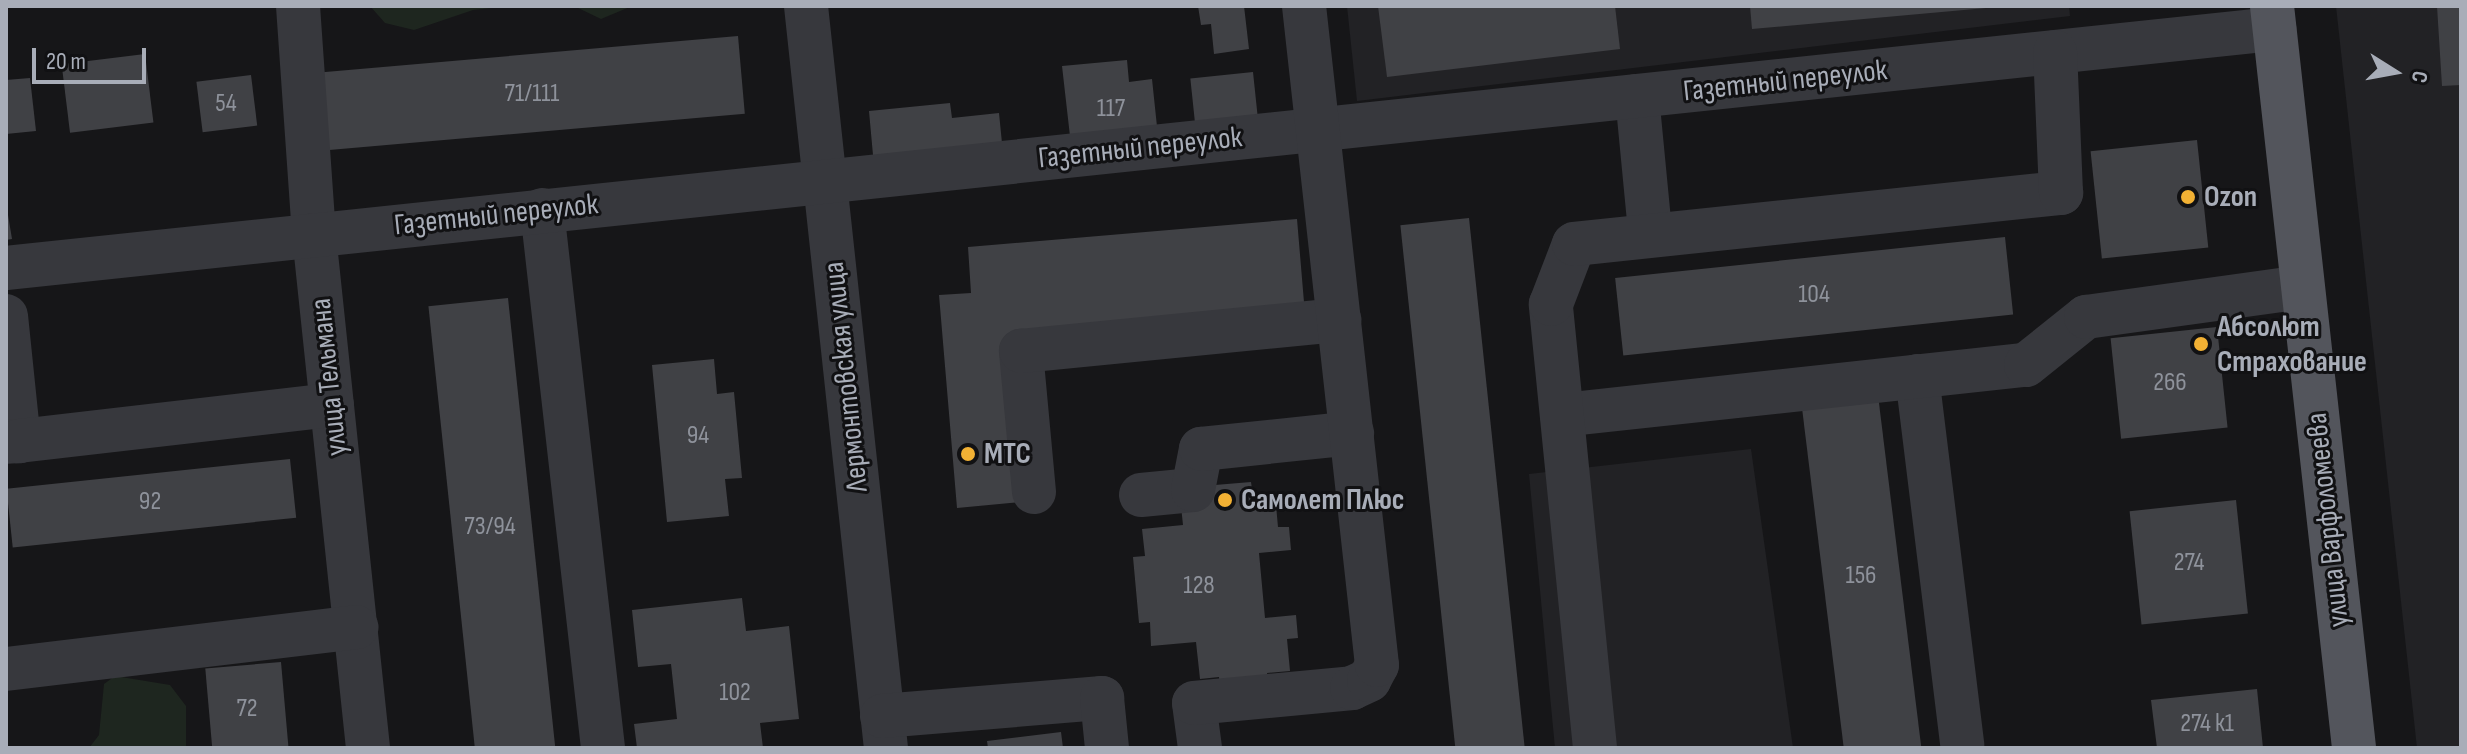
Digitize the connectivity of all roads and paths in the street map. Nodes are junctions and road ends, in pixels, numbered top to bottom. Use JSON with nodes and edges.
{"nodes":[{"id":1,"x":298,"y":6,"type":"edge"},
{"id":2,"x":806,"y":6,"type":"edge"},
{"id":3,"x":1304,"y":6,"type":"edge"},
{"id":4,"x":2273,"y":17,"type":"edge"},
{"id":5,"x":2055,"y":52,"type":"junction"},
{"id":6,"x":1637,"y":96,"type":"junction"},
{"id":7,"x":1318,"y":130,"type":"junction"},
{"id":8,"x":825,"y":180,"type":"junction"},
{"id":9,"x":542,"y":210,"type":"junction"},
{"id":10,"x":1650,"y":232,"type":"junction"},
{"id":11,"x":314,"y":235,"type":"junction"},
{"id":12,"x":6,"y":268,"type":"edge"},
{"id":13,"x":2302,"y":287,"type":"junction"},
{"id":14,"x":6,"y":316,"type":"edge"},
{"id":15,"x":1339,"y":320,"type":"junction"},
{"id":16,"x":1917,"y":376,"type":"junction"},
{"id":17,"x":332,"y":405,"type":"junction"},
{"id":18,"x":1562,"y":415,"type":"junction"},
{"id":19,"x":1352,"y":433,"type":"junction"},
{"id":20,"x":12,"y":442,"type":"edge"},
{"id":21,"x":1034,"y":492,"type":"dead end"},
{"id":22,"x":1141,"y":495,"type":"dead end"},
{"id":23,"x":356,"y":627,"type":"junction"},
{"id":24,"x":6,"y":669,"type":"edge"},
{"id":25,"x":884,"y":732,"type":"edge"},
{"id":26,"x":1962,"y":745,"type":"dead end"},
{"id":27,"x":368,"y":748,"type":"edge"},
{"id":28,"x":603,"y":748,"type":"edge"},
{"id":29,"x":1107,"y":748,"type":"edge"},
{"id":30,"x":1200,"y":748,"type":"edge"},
{"id":31,"x":1595,"y":748,"type":"edge"},
{"id":32,"x":2354,"y":748,"type":"edge"}],
"edges":[{"from":1,"to":11,"type":"street","name":"улица Тельмана"},
{"from":2,"to":8,"type":"street","name":"Лермонтовская улица"},
{"from":3,"to":7,"type":"street"},
{"from":4,"to":5,"type":"street","name":"Газетный переулок"},
{"from":4,"to":13,"type":"main road","name":"улица Варфоломеева"},
{"from":5,"to":6,"type":"street","name":"Газетный переулок"},
{"from":5,"to":10,"type":"street"},
{"from":6,"to":7,"type":"street","name":"Газетный переулок"},
{"from":6,"to":10,"type":"street"},
{"from":7,"to":8,"type":"street","name":"Газетный переулок"},
{"from":7,"to":15,"type":"street"},
{"from":8,"to":9,"type":"street","name":"Газетный переулок"},
{"from":8,"to":25,"type":"street","name":"Лермонтовская улица"},
{"from":9,"to":11,"type":"street","name":"Газетный переулок"},
{"from":9,"to":28,"type":"street"},
{"from":10,"to":18,"type":"street"},
{"from":11,"to":12,"type":"street","name":"Газетный переулок"},
{"from":11,"to":17,"type":"street","name":"улица Тельмана"},
{"from":13,"to":16,"type":"street"},
{"from":13,"to":32,"type":"main road","name":"улица Варфоломеева"},
{"from":14,"to":20,"type":"street"},
{"from":15,"to":19,"type":"street"},
{"from":15,"to":21,"type":"street"},
{"from":16,"to":18,"type":"street"},
{"from":16,"to":26,"type":"street"},
{"from":17,"to":20,"type":"street"},
{"from":17,"to":23,"type":"street","name":"улица Тельмана"},
{"from":18,"to":31,"type":"street"},
{"from":19,"to":22,"type":"street"},
{"from":19,"to":30,"type":"street"},
{"from":23,"to":24,"type":"street"},
{"from":23,"to":27,"type":"street","name":"улица Тельмана"},
{"from":25,"to":29,"type":"street"}]}
